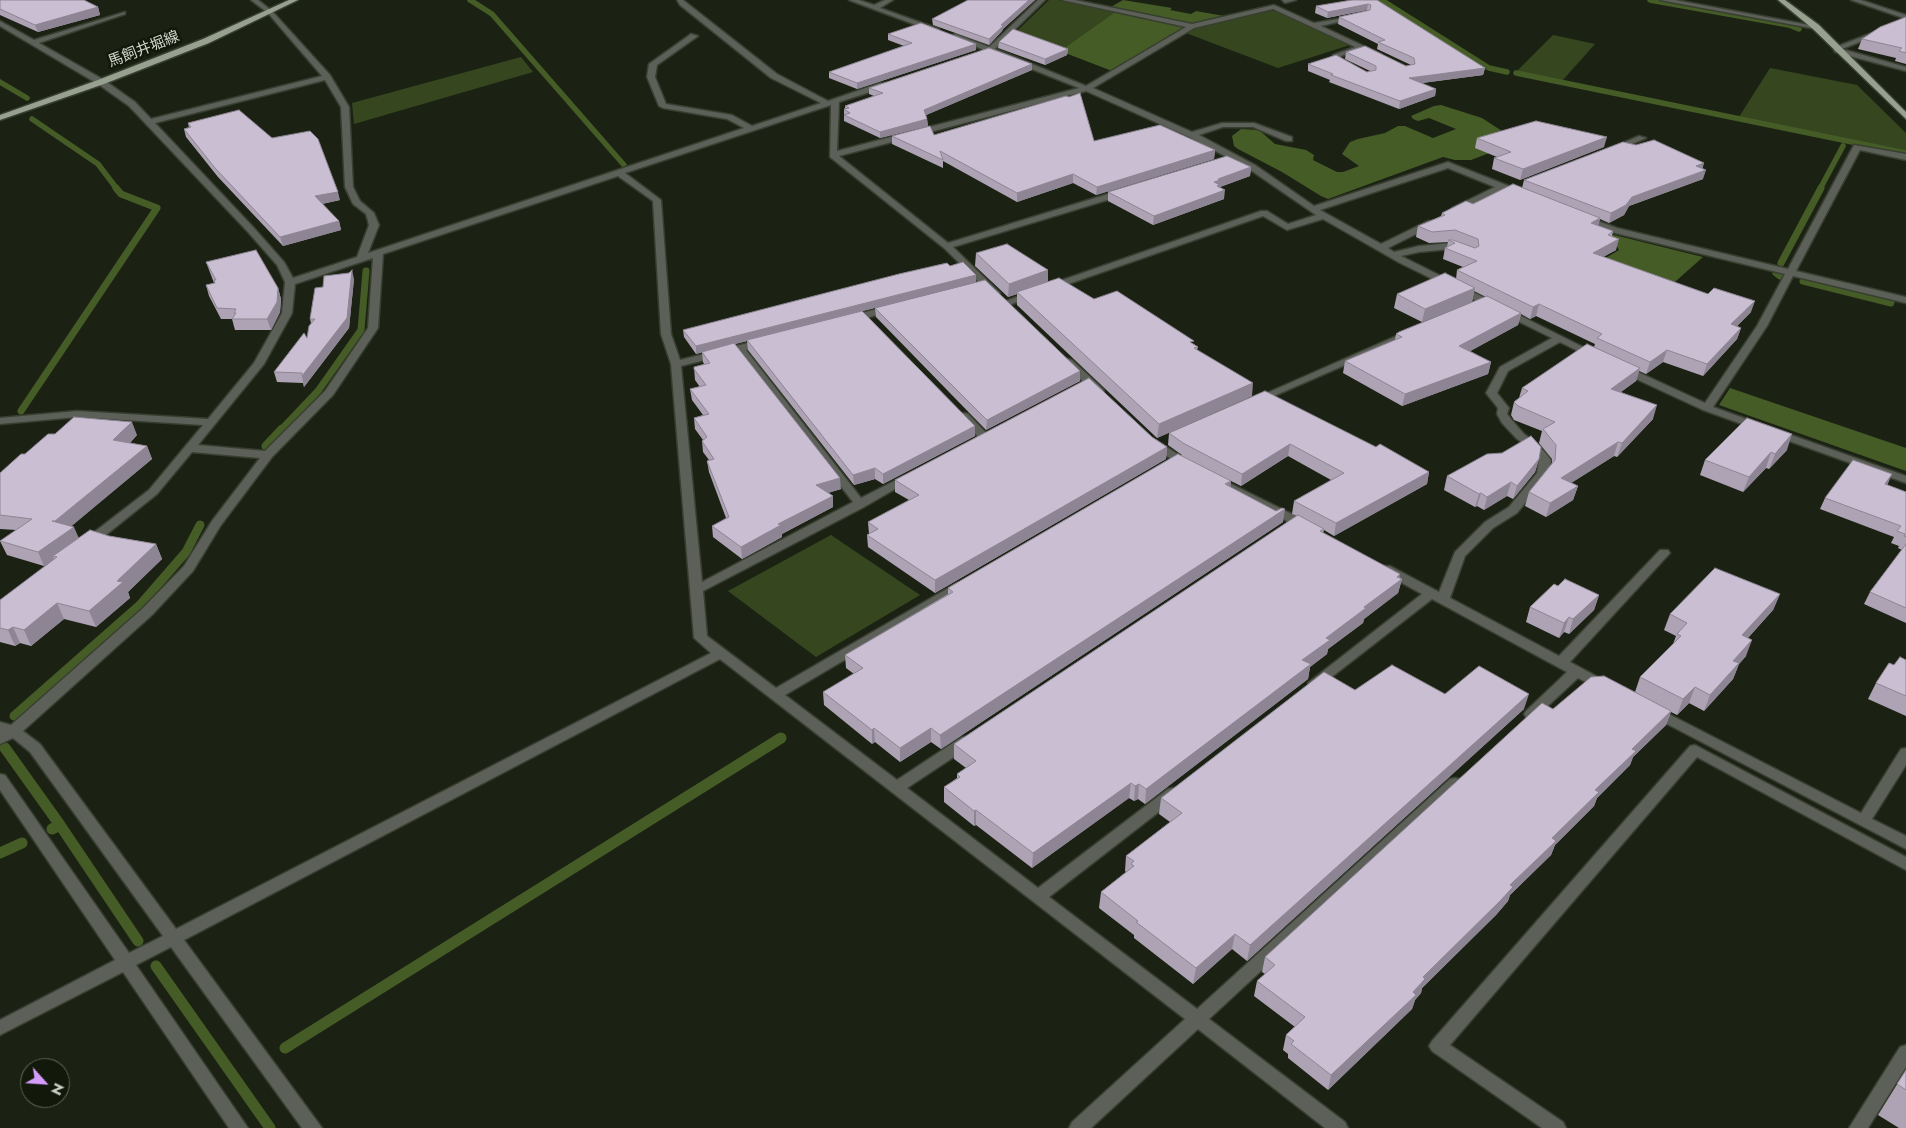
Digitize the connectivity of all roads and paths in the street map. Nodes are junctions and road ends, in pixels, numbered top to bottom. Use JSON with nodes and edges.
{"nodes":[{"id":1,"x":254,"y":0,"type":"edge"},
{"id":2,"x":295,"y":0,"type":"edge"},
{"id":3,"x":680,"y":0,"type":"edge"},
{"id":4,"x":852,"y":0,"type":"edge"},
{"id":5,"x":890,"y":0,"type":"edge"},
{"id":6,"x":1042,"y":0,"type":"edge"},
{"id":7,"x":1065,"y":0,"type":"edge"},
{"id":8,"x":1287,"y":0,"type":"edge"},
{"id":9,"x":1664,"y":0,"type":"edge"},
{"id":10,"x":1781,"y":0,"type":"edge"},
{"id":11,"x":1854,"y":0,"type":"edge"},
{"id":12,"x":1274,"y":7,"type":"junction"},
{"id":13,"x":874,"y":8,"type":"junction"},
{"id":14,"x":270,"y":12,"type":"junction"},
{"id":15,"x":123,"y":13,"type":"dead end"},
{"id":16,"x":1358,"y":16,"type":"edge"},
{"id":17,"x":1906,"y":17,"type":"edge"},
{"id":18,"x":1906,"y":22,"type":"edge"},
{"id":19,"x":0,"y":23,"type":"edge"},
{"id":20,"x":1313,"y":25,"type":"junction"},
{"id":21,"x":1192,"y":26,"type":"junction"},
{"id":22,"x":1816,"y":27,"type":"junction"},
{"id":23,"x":694,"y":36,"type":"dead end"},
{"id":24,"x":34,"y":42,"type":"junction"},
{"id":25,"x":1361,"y":47,"type":"junction"},
{"id":26,"x":991,"y":49,"type":"junction"},
{"id":27,"x":1838,"y":49,"type":"junction"},
{"id":28,"x":973,"y":55,"type":"edge"},
{"id":29,"x":1385,"y":58,"type":"edge"},
{"id":30,"x":1354,"y":68,"type":"edge"},
{"id":31,"x":1906,"y":69,"type":"edge"},
{"id":32,"x":327,"y":77,"type":"junction"},
{"id":33,"x":102,"y":82,"type":"junction"},
{"id":34,"x":890,"y":82,"type":"edge"},
{"id":35,"x":1088,"y":88,"type":"junction"},
{"id":36,"x":831,"y":102,"type":"junction"},
{"id":37,"x":1897,"y":108,"type":"junction"},
{"id":38,"x":1906,"y":109,"type":"edge"},
{"id":39,"x":1906,"y":116,"type":"edge"},
{"id":40,"x":0,"y":118,"type":"edge"},
{"id":41,"x":150,"y":122,"type":"junction"},
{"id":42,"x":751,"y":129,"type":"junction"},
{"id":43,"x":1192,"y":135,"type":"junction"},
{"id":44,"x":1642,"y":138,"type":"dead end"},
{"id":45,"x":1289,"y":139,"type":"dead end"},
{"id":46,"x":1602,"y":153,"type":"edge"},
{"id":47,"x":833,"y":155,"type":"junction"},
{"id":48,"x":1906,"y":157,"type":"edge"},
{"id":49,"x":619,"y":172,"type":"junction"},
{"id":50,"x":1525,"y":182,"type":"edge"},
{"id":51,"x":1505,"y":188,"type":"junction"},
{"id":52,"x":1132,"y":189,"type":"edge"},
{"id":53,"x":1534,"y":199,"type":"edge"},
{"id":54,"x":1313,"y":208,"type":"junction"},
{"id":55,"x":1325,"y":215,"type":"junction"},
{"id":56,"x":1579,"y":217,"type":"edge"},
{"id":57,"x":947,"y":246,"type":"junction"},
{"id":58,"x":1381,"y":248,"type":"junction"},
{"id":59,"x":378,"y":253,"type":"junction"},
{"id":60,"x":1472,"y":254,"type":"edge"},
{"id":61,"x":1392,"y":255,"type":"junction"},
{"id":62,"x":361,"y":258,"type":"junction"},
{"id":63,"x":1792,"y":272,"type":"junction"},
{"id":64,"x":290,"y":282,"type":"junction"},
{"id":65,"x":1906,"y":300,"type":"edge"},
{"id":66,"x":1486,"y":301,"type":"junction"},
{"id":67,"x":903,"y":306,"type":"edge"},
{"id":68,"x":1467,"y":309,"type":"edge"},
{"id":69,"x":838,"y":322,"type":"edge"},
{"id":70,"x":1422,"y":328,"type":"edge"},
{"id":71,"x":775,"y":339,"type":"edge"},
{"id":72,"x":1558,"y":339,"type":"junction"},
{"id":73,"x":739,"y":348,"type":"junction"},
{"id":74,"x":1062,"y":356,"type":"edge"},
{"id":75,"x":676,"y":364,"type":"junction"},
{"id":76,"x":1109,"y":401,"type":"edge"},
{"id":77,"x":1243,"y":406,"type":"edge"},
{"id":78,"x":1707,"y":408,"type":"junction"},
{"id":79,"x":958,"y":410,"type":"edge"},
{"id":80,"x":0,"y":421,"type":"edge"},
{"id":81,"x":210,"y":422,"type":"junction"},
{"id":82,"x":1142,"y":433,"type":"edge"},
{"id":83,"x":985,"y":438,"type":"edge"},
{"id":84,"x":190,"y":448,"type":"junction"},
{"id":85,"x":268,"y":455,"type":"junction"},
{"id":86,"x":918,"y":473,"type":"edge"},
{"id":87,"x":1906,"y":480,"type":"edge"},
{"id":88,"x":860,"y":504,"type":"junction"},
{"id":89,"x":1297,"y":521,"type":"junction"},
{"id":90,"x":1314,"y":530,"type":"edge"},
{"id":91,"x":1280,"y":532,"type":"edge"},
{"id":92,"x":77,"y":551,"type":"edge"},
{"id":93,"x":1664,"y":553,"type":"dead end"},
{"id":94,"x":1372,"y":562,"type":"edge"},
{"id":95,"x":972,"y":580,"type":"edge"},
{"id":96,"x":696,"y":590,"type":"junction"},
{"id":97,"x":1437,"y":596,"type":"junction"},
{"id":98,"x":720,"y":653,"type":"junction"},
{"id":99,"x":1561,"y":663,"type":"junction"},
{"id":100,"x":1577,"y":671,"type":"junction"},
{"id":101,"x":1305,"y":690,"type":"edge"},
{"id":102,"x":1620,"y":694,"type":"edge"},
{"id":103,"x":775,"y":695,"type":"junction"},
{"id":104,"x":1646,"y":708,"type":"edge"},
{"id":105,"x":1518,"y":725,"type":"edge"},
{"id":106,"x":7,"y":729,"type":"edge"},
{"id":107,"x":978,"y":734,"type":"edge"},
{"id":108,"x":0,"y":739,"type":"edge"},
{"id":109,"x":1906,"y":753,"type":"edge"},
{"id":110,"x":1467,"y":772,"type":"edge"},
{"id":111,"x":0,"y":779,"type":"edge"},
{"id":112,"x":1187,"y":781,"type":"edge"},
{"id":113,"x":896,"y":788,"type":"junction"},
{"id":114,"x":1863,"y":821,"type":"junction"},
{"id":115,"x":1906,"y":843,"type":"edge"},
{"id":116,"x":1906,"y":864,"type":"edge"},
{"id":117,"x":1038,"y":897,"type":"junction"},
{"id":118,"x":174,"y":938,"type":"junction"},
{"id":119,"x":126,"y":962,"type":"junction"},
{"id":120,"x":1196,"y":1019,"type":"junction"},
{"id":121,"x":0,"y":1028,"type":"edge"},
{"id":122,"x":1906,"y":1052,"type":"edge"},
{"id":123,"x":239,"y":1128,"type":"edge"},
{"id":124,"x":313,"y":1128,"type":"edge"},
{"id":125,"x":1078,"y":1128,"type":"edge"},
{"id":126,"x":1339,"y":1128,"type":"edge"},
{"id":127,"x":1557,"y":1128,"type":"edge"},
{"id":128,"x":1858,"y":1128,"type":"edge"}],
"edges":[{"from":1,"to":14,"type":"street"},
{"from":2,"to":14,"type":"main road","name":"馬飼井堀線"},
{"from":3,"to":36,"type":"street"},
{"from":4,"to":13,"type":"street"},
{"from":5,"to":13,"type":"street"},
{"from":6,"to":26,"type":"street"},
{"from":7,"to":21,"type":"street"},
{"from":8,"to":12,"type":"street"},
{"from":9,"to":22,"type":"street"},
{"from":10,"to":22,"type":"main road"},
{"from":11,"to":17,"type":"street"},
{"from":12,"to":20,"type":"street"},
{"from":12,"to":21,"type":"street"},
{"from":13,"to":26,"type":"street"},
{"from":14,"to":32,"type":"street"},
{"from":14,"to":33,"type":"main road","name":"馬飼井堀線"},
{"from":15,"to":24,"type":"street"},
{"from":16,"to":20,"type":"street"},
{"from":18,"to":27,"type":"street"},
{"from":19,"to":24,"type":"street"},
{"from":20,"to":25,"type":"street"},
{"from":21,"to":35,"type":"street"},
{"from":22,"to":27,"type":"main road"},
{"from":23,"to":42,"type":"street"},
{"from":24,"to":33,"type":"street"},
{"from":25,"to":29,"type":"street"},
{"from":25,"to":30,"type":"street"},
{"from":26,"to":28,"type":"street"},
{"from":26,"to":35,"type":"street"},
{"from":27,"to":31,"type":"street"},
{"from":27,"to":37,"type":"main road"},
{"from":32,"to":41,"type":"street"},
{"from":32,"to":62,"type":"street"},
{"from":33,"to":40,"type":"main road","name":"馬飼井堀線"},
{"from":33,"to":41,"type":"street"},
{"from":34,"to":36,"type":"street"},
{"from":35,"to":43,"type":"street"},
{"from":35,"to":47,"type":"street"},
{"from":36,"to":42,"type":"street"},
{"from":36,"to":47,"type":"street"},
{"from":37,"to":38,"type":"street"},
{"from":37,"to":39,"type":"main road"},
{"from":41,"to":64,"type":"street"},
{"from":42,"to":49,"type":"street"},
{"from":43,"to":45,"type":"street"},
{"from":43,"to":54,"type":"street"},
{"from":44,"to":46,"type":"street"},
{"from":47,"to":57,"type":"street"},
{"from":48,"to":63,"type":"street"},
{"from":49,"to":59,"type":"street"},
{"from":49,"to":75,"type":"street"},
{"from":50,"to":51,"type":"street"},
{"from":51,"to":53,"type":"street"},
{"from":51,"to":54,"type":"street"},
{"from":51,"to":58,"type":"street"},
{"from":52,"to":57,"type":"street"},
{"from":54,"to":55,"type":"street"},
{"from":55,"to":57,"type":"street"},
{"from":55,"to":58,"type":"street"},
{"from":56,"to":63,"type":"street"},
{"from":58,"to":61,"type":"street"},
{"from":59,"to":62,"type":"street"},
{"from":59,"to":85,"type":"street"},
{"from":60,"to":61,"type":"street"},
{"from":61,"to":66,"type":"street"},
{"from":62,"to":64,"type":"street"},
{"from":63,"to":65,"type":"street"},
{"from":63,"to":78,"type":"street"},
{"from":64,"to":81,"type":"street"},
{"from":66,"to":68,"type":"street"},
{"from":66,"to":72,"type":"street"},
{"from":67,"to":69,"type":"street"},
{"from":70,"to":77,"type":"street"},
{"from":71,"to":73,"type":"street"},
{"from":72,"to":78,"type":"street"},
{"from":72,"to":97,"type":"street"},
{"from":73,"to":75,"type":"street"},
{"from":73,"to":88,"type":"street"},
{"from":74,"to":76,"type":"street"},
{"from":75,"to":96,"type":"street"},
{"from":78,"to":87,"type":"street"},
{"from":79,"to":83,"type":"street"},
{"from":80,"to":81,"type":"street"},
{"from":81,"to":84,"type":"street"},
{"from":82,"to":89,"type":"street"},
{"from":84,"to":85,"type":"street"},
{"from":84,"to":92,"type":"street"},
{"from":85,"to":106,"type":"street"},
{"from":86,"to":88,"type":"street"},
{"from":88,"to":96,"type":"street"},
{"from":89,"to":90,"type":"street"},
{"from":89,"to":91,"type":"street"},
{"from":93,"to":99,"type":"street"},
{"from":94,"to":97,"type":"street"},
{"from":95,"to":103,"type":"street"},
{"from":96,"to":98,"type":"street"},
{"from":97,"to":99,"type":"street"},
{"from":97,"to":101,"type":"street"},
{"from":98,"to":103,"type":"street"},
{"from":98,"to":118,"type":"street"},
{"from":99,"to":100,"type":"street"},
{"from":100,"to":102,"type":"street"},
{"from":100,"to":105,"type":"street"},
{"from":103,"to":113,"type":"street"},
{"from":104,"to":114,"type":"street"},
{"from":106,"to":108,"type":"street"},
{"from":106,"to":118,"type":"street"},
{"from":107,"to":113,"type":"street"},
{"from":109,"to":114,"type":"street"},
{"from":110,"to":120,"type":"street"},
{"from":111,"to":119,"type":"street"},
{"from":112,"to":117,"type":"street"},
{"from":113,"to":117,"type":"street"},
{"from":114,"to":115,"type":"street"},
{"from":116,"to":127,"type":"street"},
{"from":117,"to":120,"type":"street"},
{"from":118,"to":119,"type":"street"},
{"from":118,"to":124,"type":"street"},
{"from":119,"to":121,"type":"street"},
{"from":119,"to":123,"type":"street"},
{"from":120,"to":125,"type":"street"},
{"from":120,"to":126,"type":"street"},
{"from":122,"to":128,"type":"street"}]}
